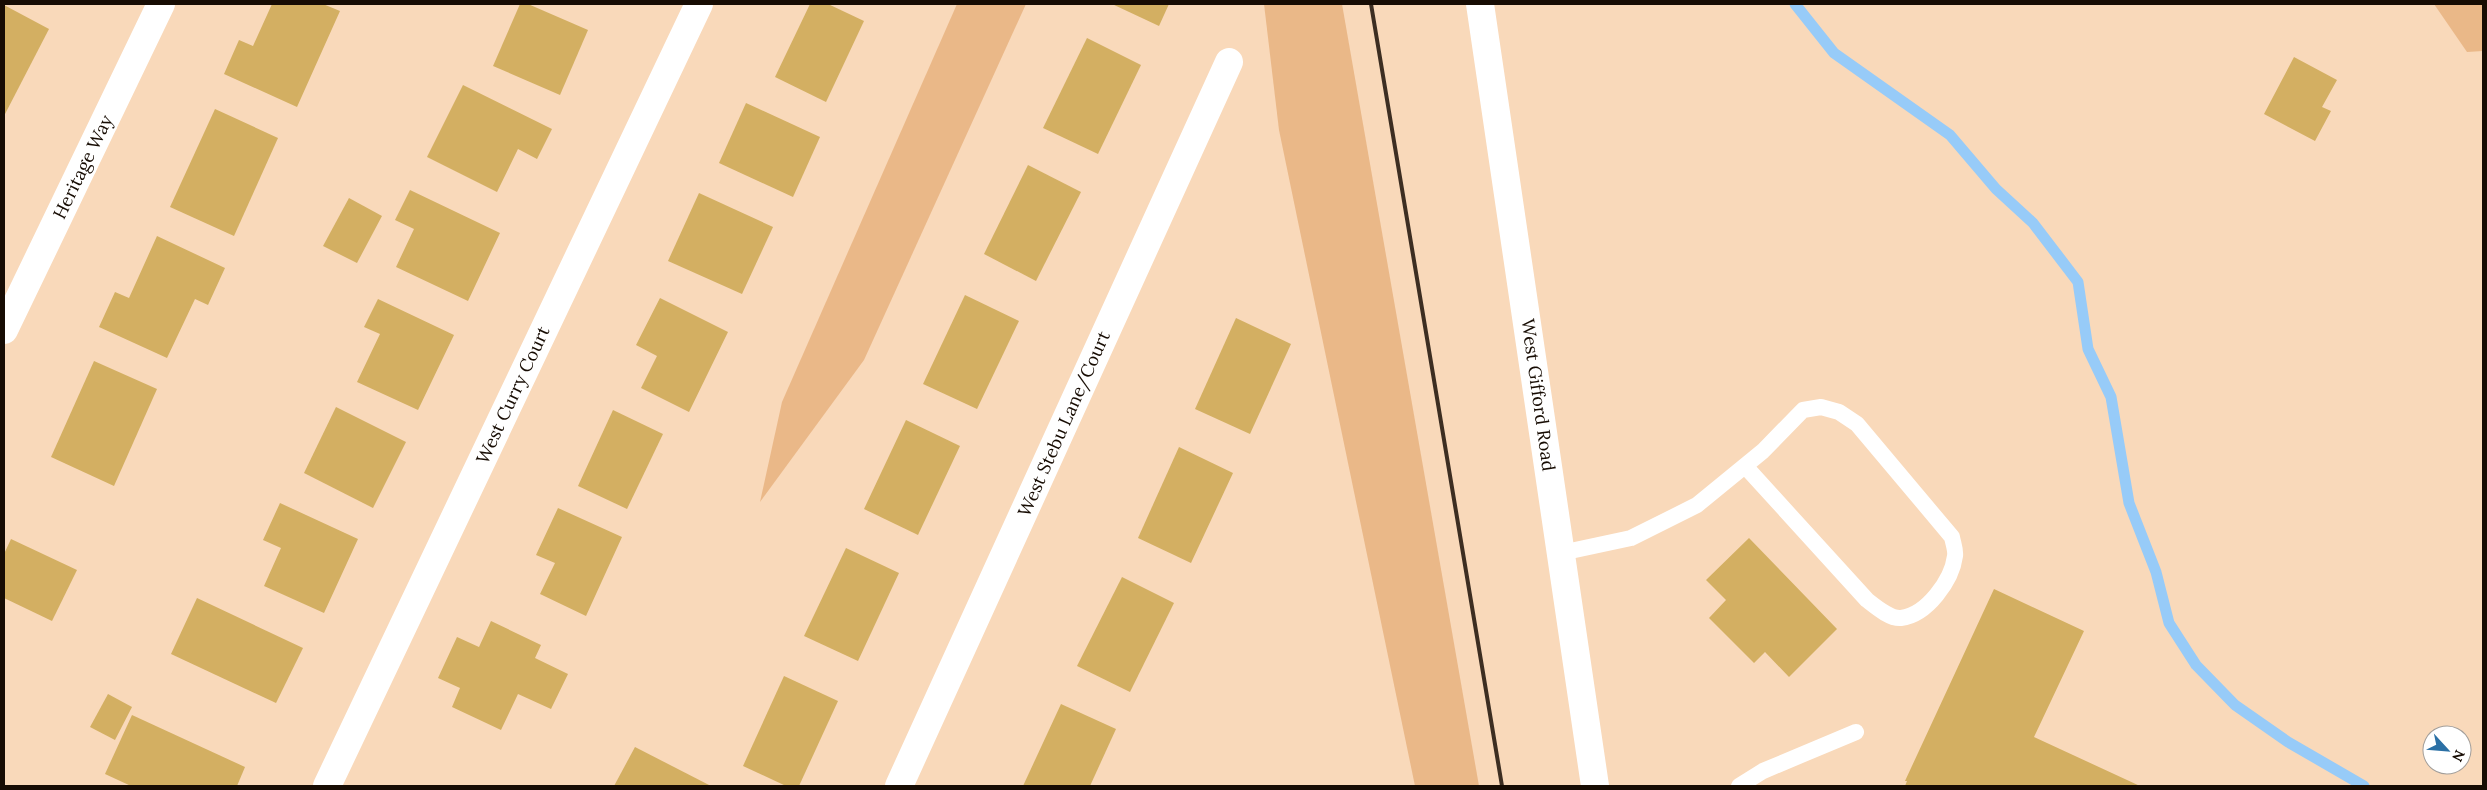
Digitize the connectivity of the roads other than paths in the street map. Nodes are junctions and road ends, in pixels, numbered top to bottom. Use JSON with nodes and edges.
{"nodes":[{"id":1,"x":161,"y":4,"type":"edge"},
{"id":2,"x":699,"y":4,"type":"edge"},
{"id":3,"x":1480,"y":4,"type":"edge"},
{"id":4,"x":1228,"y":62,"type":"dead end"},
{"id":5,"x":4,"y":330,"type":"edge"},
{"id":6,"x":1745,"y":466,"type":"junction"},
{"id":7,"x":1561,"y":553,"type":"junction"},
{"id":8,"x":1856,"y":732,"type":"dead end"},
{"id":9,"x":327,"y":786,"type":"edge"},
{"id":10,"x":899,"y":786,"type":"edge"},
{"id":11,"x":1595,"y":786,"type":"edge"},
{"id":12,"x":1739,"y":786,"type":"edge"}],
"edges":[{"from":1,"to":5,"type":"street","name":"Heritage Way"},
{"from":2,"to":9,"type":"street","name":"West Curry Court"},
{"from":3,"to":7,"type":"street","name":"West Gifford Road"},
{"from":4,"to":10,"type":"street","name":"West Stebu Lane/Court"},
{"from":6,"to":6,"type":"lane"},
{"from":6,"to":7,"type":"lane"},
{"from":7,"to":11,"type":"street","name":"West Gifford Road"},
{"from":8,"to":12,"type":"lane"}]}
